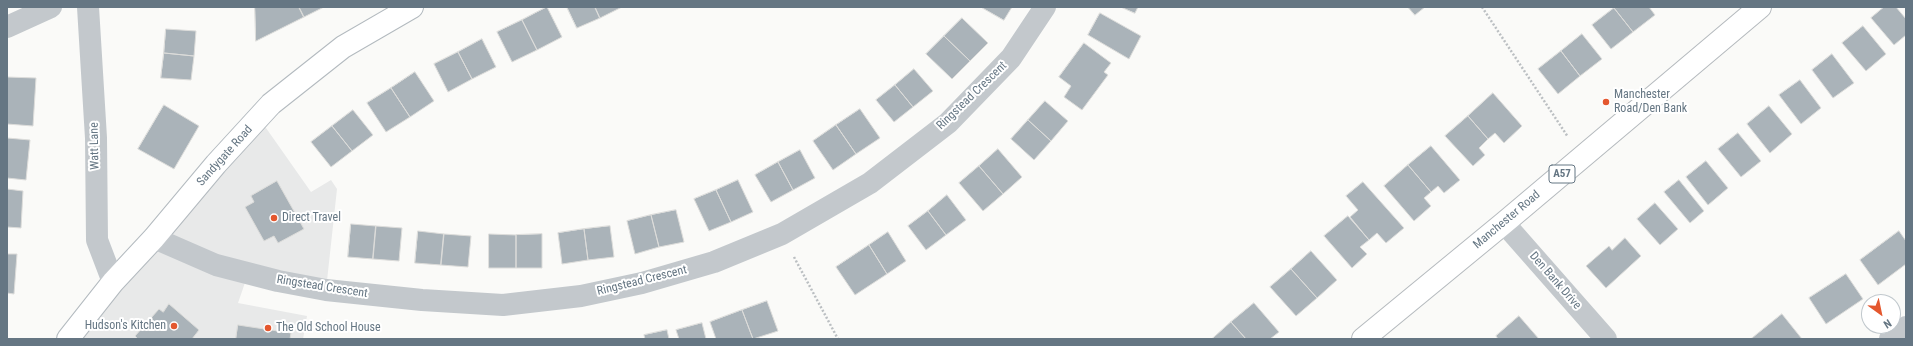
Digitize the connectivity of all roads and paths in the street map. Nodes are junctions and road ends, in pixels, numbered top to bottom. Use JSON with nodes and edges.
{"nodes":[{"id":1,"x":51,"y":7,"type":"edge"},
{"id":2,"x":88,"y":7,"type":"edge"},
{"id":3,"x":412,"y":7,"type":"edge"},
{"id":4,"x":1045,"y":7,"type":"edge"},
{"id":5,"x":1482,"y":7,"type":"edge"},
{"id":6,"x":1760,"y":7,"type":"edge"},
{"id":7,"x":7,"y":28,"type":"edge"},
{"id":8,"x":1582,"y":158,"type":"junction"},
{"id":9,"x":1504,"y":223,"type":"junction"},
{"id":10,"x":782,"y":234,"type":"junction"},
{"id":11,"x":154,"y":238,"type":"junction"},
{"id":12,"x":113,"y":282,"type":"junction"},
{"id":13,"x":1906,"y":327,"type":"edge"},
{"id":14,"x":68,"y":339,"type":"edge"},
{"id":15,"x":838,"y":339,"type":"edge"},
{"id":16,"x":1363,"y":339,"type":"edge"},
{"id":17,"x":1606,"y":339,"type":"edge"},
{"id":18,"x":1890,"y":339,"type":"edge"}],
"edges":[{"from":1,"to":7,"type":"street"},
{"from":2,"to":12,"type":"street","name":"Watt Lane"},
{"from":3,"to":11,"type":"main road","name":"Sandygate Road"},
{"from":4,"to":10,"type":"street","name":"Ringstead Crescent"},
{"from":5,"to":8,"type":"path"},
{"from":6,"to":8,"type":"main road","name":"Manchester Road","number":"A57"},
{"from":8,"to":9,"type":"main road","name":"Manchester Road","number":"A57"},
{"from":9,"to":16,"type":"main road","name":"Manchester Road","number":"A57"},
{"from":9,"to":17,"type":"street","name":"Den Bank Drive"},
{"from":10,"to":11,"type":"street","name":"Ringstead Crescent"},
{"from":10,"to":15,"type":"path"},
{"from":11,"to":12,"type":"main road","name":"Sandygate Road"},
{"from":12,"to":14,"type":"main road","name":"Sandygate Road"},
{"from":13,"to":18,"type":"street"}]}
